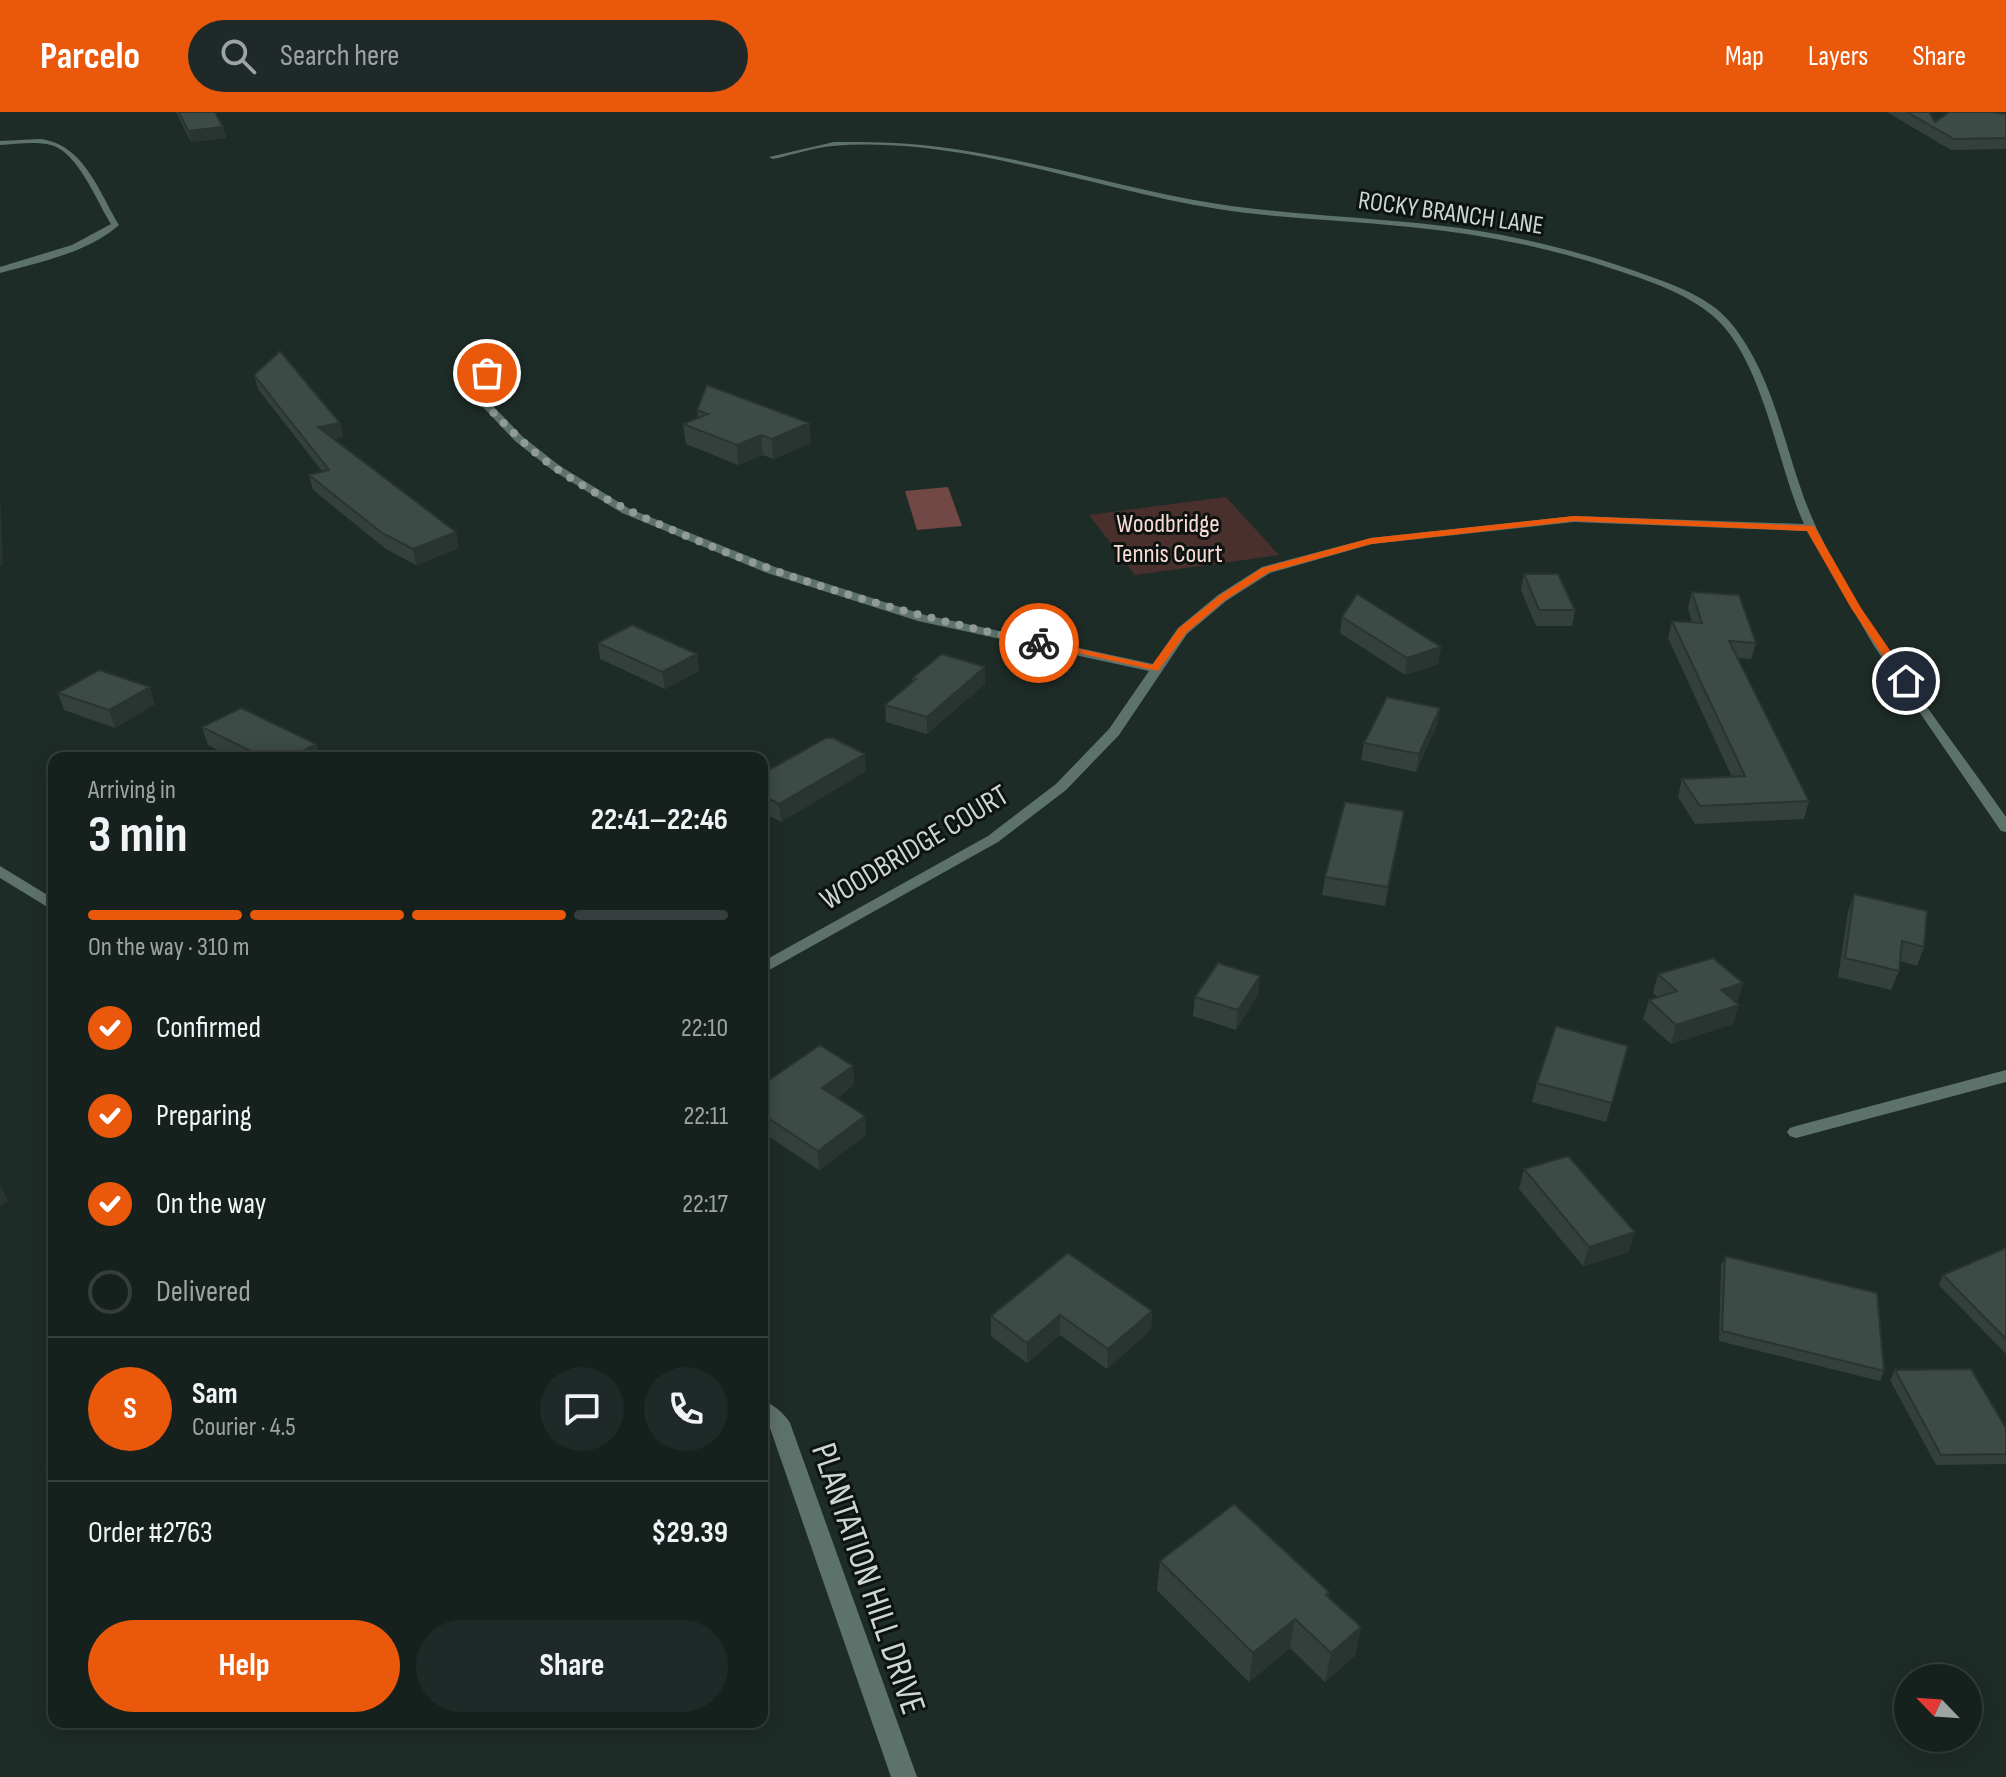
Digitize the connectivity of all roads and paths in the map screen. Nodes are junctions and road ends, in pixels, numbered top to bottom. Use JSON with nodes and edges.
{"nodes":[{"id":1,"x":0,"y":143,"type":"edge"},
{"id":2,"x":773,"y":157,"type":"dead end"},
{"id":3,"x":0,"y":270,"type":"edge"},
{"id":4,"x":487,"y":373,"type":"dead end"},
{"id":5,"x":1810,"y":528,"type":"junction"},
{"id":6,"x":1154,"y":668,"type":"junction"},
{"id":7,"x":2006,"y":828,"type":"edge"},
{"id":8,"x":0,"y":871,"type":"edge"},
{"id":9,"x":48,"y":902,"type":"edge"},
{"id":10,"x":768,"y":966,"type":"edge"},
{"id":11,"x":2006,"y":1076,"type":"edge"},
{"id":12,"x":1796,"y":1132,"type":"dead end"},
{"id":13,"x":768,"y":1414,"type":"edge"},
{"id":14,"x":904,"y":1777,"type":"edge"}],
"edges":[{"from":1,"to":3,"type":"street"},
{"from":2,"to":5,"type":"street","name":"ROCKY BRANCH LANE"},
{"from":4,"to":6,"type":"street"},
{"from":5,"to":6,"type":"street","name":"WOODBRIDGE COURT"},
{"from":5,"to":7,"type":"street","name":"ROCKY BRANCH LANE"},
{"from":6,"to":10,"type":"street","name":"WOODBRIDGE COURT"},
{"from":8,"to":9,"type":"street"},
{"from":11,"to":12,"type":"street"},
{"from":13,"to":14,"type":"street","name":"PLANTATION HILL DRIVE"}]}
